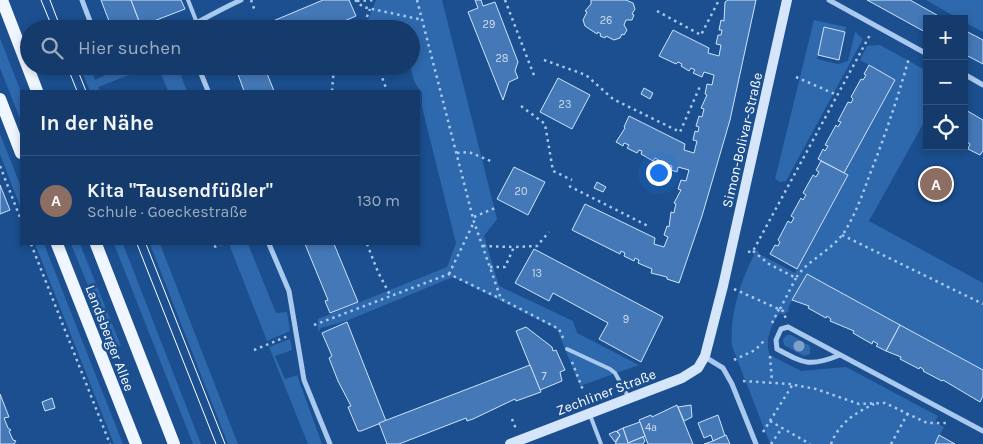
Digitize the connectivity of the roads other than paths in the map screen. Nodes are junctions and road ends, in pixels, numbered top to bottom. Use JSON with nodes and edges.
{"nodes":[{"id":1,"x":2,"y":0,"type":"edge"},
{"id":2,"x":82,"y":0,"type":"edge"},
{"id":3,"x":188,"y":0,"type":"edge"},
{"id":4,"x":241,"y":0,"type":"edge"},
{"id":5,"x":788,"y":0,"type":"edge"},
{"id":6,"x":828,"y":0,"type":"edge"},
{"id":7,"x":90,"y":20,"type":"edge"},
{"id":8,"x":196,"y":20,"type":"edge"},
{"id":9,"x":201,"y":20,"type":"edge"},
{"id":10,"x":20,"y":47,"type":"edge"},
{"id":11,"x":923,"y":52,"type":"edge"},
{"id":12,"x":31,"y":75,"type":"edge"},
{"id":13,"x":202,"y":75,"type":"edge"},
{"id":14,"x":968,"y":76,"type":"edge"},
{"id":15,"x":983,"y":85,"type":"edge"},
{"id":16,"x":37,"y":90,"type":"edge"},
{"id":17,"x":208,"y":90,"type":"edge"},
{"id":18,"x":0,"y":99,"type":"edge"},
{"id":19,"x":20,"y":150,"type":"edge"},
{"id":20,"x":57,"y":245,"type":"edge"},
{"id":21,"x":96,"y":245,"type":"edge"},
{"id":22,"x":269,"y":245,"type":"edge"},
{"id":23,"x":723,"y":286,"type":"joint"},
{"id":24,"x":567,"y":349,"type":"road end"},
{"id":25,"x":840,"y":355,"type":"junction"},
{"id":26,"x":704,"y":356,"type":"junction"},
{"id":27,"x":628,"y":398,"type":"junction"},
{"id":28,"x":590,"y":413,"type":"junction"},
{"id":29,"x":983,"y":431,"type":"edge"},
{"id":30,"x":136,"y":444,"type":"edge"},
{"id":31,"x":174,"y":444,"type":"edge"},
{"id":32,"x":330,"y":444,"type":"edge"},
{"id":33,"x":510,"y":444,"type":"edge"},
{"id":34,"x":602,"y":444,"type":"edge"},
{"id":35,"x":756,"y":444,"type":"edge"}],
"edges":[{"from":1,"to":10,"type":"main road"},
{"from":2,"to":7,"type":"street"},
{"from":3,"to":8,"type":"lane"},
{"from":4,"to":9,"type":"street"},
{"from":5,"to":23,"type":"street","name":"Simon-Bolivar-Straße"},
{"from":6,"to":11,"type":"street"},
{"from":12,"to":16,"type":"main road"},
{"from":13,"to":17,"type":"street"},
{"from":14,"to":15,"type":"street"},
{"from":18,"to":19,"type":"main road"},
{"from":20,"to":30,"type":"main road","name":"Landsberger Allee"},
{"from":21,"to":31,"type":"main road","name":"Landsberger Allee"},
{"from":22,"to":32,"type":"street"},
{"from":23,"to":26,"type":"street","name":"Zechliner Straße"},
{"from":24,"to":27,"type":"lane"},
{"from":25,"to":25,"type":"street"},
{"from":25,"to":29,"type":"street"},
{"from":26,"to":27,"type":"street","name":"Zechliner Straße"},
{"from":26,"to":35,"type":"street"},
{"from":27,"to":28,"type":"street","name":"Zechliner Straße"},
{"from":28,"to":33,"type":"street","name":"Zechliner Straße"},
{"from":28,"to":34,"type":"lane"}]}
